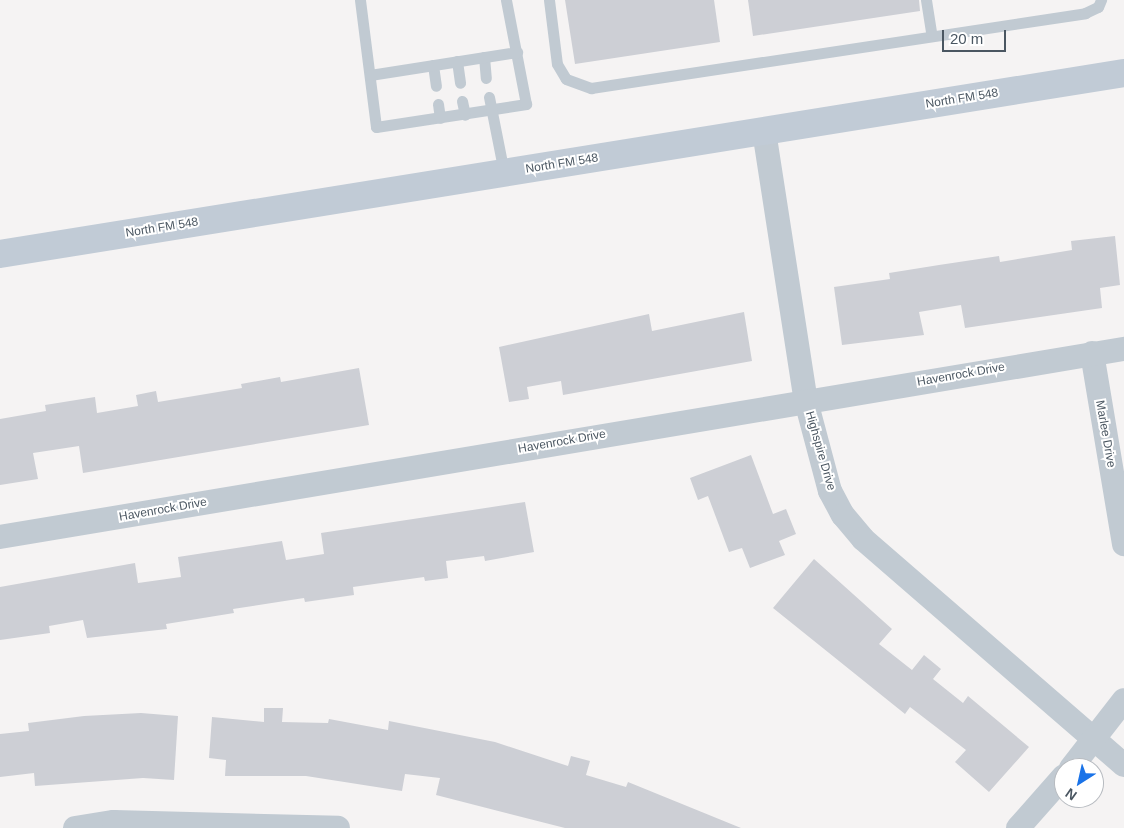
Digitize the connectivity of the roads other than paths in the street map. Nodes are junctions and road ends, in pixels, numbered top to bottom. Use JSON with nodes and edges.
{"nodes":[{"id":1,"x":360,"y":0,"type":"edge"},
{"id":2,"x":506,"y":0,"type":"edge"},
{"id":3,"x":549,"y":0,"type":"edge"},
{"id":4,"x":926,"y":0,"type":"edge"},
{"id":5,"x":1102,"y":0,"type":"edge"},
{"id":6,"x":932,"y":36,"type":"junction"},
{"id":7,"x":517,"y":52,"type":"junction"},
{"id":8,"x":484,"y":57,"type":"junction"},
{"id":9,"x":457,"y":61,"type":"junction"},
{"id":10,"x":433,"y":65,"type":"junction"},
{"id":11,"x":1124,"y":73,"type":"edge"},
{"id":12,"x":370,"y":75,"type":"junction"},
{"id":13,"x":486,"y":78,"type":"dead end"},
{"id":14,"x":460,"y":83,"type":"dead end"},
{"id":15,"x":436,"y":86,"type":"dead end"},
{"id":16,"x":489,"y":97,"type":"dead end"},
{"id":17,"x":462,"y":101,"type":"dead end"},
{"id":18,"x":438,"y":104,"type":"dead end"},
{"id":19,"x":491,"y":112,"type":"junction"},
{"id":20,"x":465,"y":115,"type":"junction"},
{"id":21,"x":440,"y":118,"type":"junction"},
{"id":22,"x":764,"y":131,"type":"junction"},
{"id":23,"x":504,"y":173,"type":"junction"},
{"id":24,"x":0,"y":254,"type":"edge"},
{"id":25,"x":1124,"y":349,"type":"edge"},
{"id":26,"x":1092,"y":353,"type":"junction"},
{"id":27,"x":806,"y":401,"type":"junction"},
{"id":28,"x":0,"y":537,"type":"edge"},
{"id":29,"x":1124,"y":544,"type":"edge"},
{"id":30,"x":1124,"y":700,"type":"edge"},
{"id":31,"x":1096,"y":739,"type":"junction"},
{"id":32,"x":1080,"y":758,"type":"edge"},
{"id":33,"x":1124,"y":765,"type":"edge"},
{"id":34,"x":1054,"y":787,"type":"edge"},
{"id":35,"x":75,"y":828,"type":"edge"},
{"id":36,"x":338,"y":828,"type":"edge"},
{"id":37,"x":1018,"y":828,"type":"edge"}],
"edges":[{"from":1,"to":12,"type":"lane"},
{"from":2,"to":7,"type":"lane"},
{"from":3,"to":6,"type":"lane"},
{"from":4,"to":6,"type":"lane"},
{"from":5,"to":6,"type":"lane"},
{"from":7,"to":8,"type":"lane"},
{"from":7,"to":19,"type":"lane"},
{"from":8,"to":9,"type":"lane"},
{"from":8,"to":13,"type":"lane"},
{"from":9,"to":10,"type":"lane"},
{"from":9,"to":14,"type":"lane"},
{"from":10,"to":12,"type":"lane"},
{"from":10,"to":15,"type":"lane"},
{"from":11,"to":22,"type":"main road","name":"North FM 548"},
{"from":12,"to":21,"type":"lane"},
{"from":16,"to":19,"type":"lane"},
{"from":17,"to":20,"type":"lane"},
{"from":18,"to":21,"type":"lane"},
{"from":19,"to":20,"type":"lane"},
{"from":19,"to":23,"type":"lane"},
{"from":20,"to":21,"type":"lane"},
{"from":22,"to":23,"type":"main road","name":"North FM 548"},
{"from":22,"to":27,"type":"street","name":"Highspire Drive"},
{"from":23,"to":24,"type":"main road","name":"North FM 548"},
{"from":25,"to":26,"type":"street","name":"Havenrock Drive"},
{"from":26,"to":27,"type":"street","name":"Havenrock Drive"},
{"from":26,"to":29,"type":"street","name":"Marlee Drive"},
{"from":27,"to":28,"type":"street","name":"Havenrock Drive"},
{"from":27,"to":31,"type":"street","name":"Highspire Drive"},
{"from":30,"to":31,"type":"street"},
{"from":31,"to":32,"type":"street"},
{"from":31,"to":33,"type":"street","name":"Highspire Drive"},
{"from":34,"to":37,"type":"street"},
{"from":35,"to":36,"type":"street"}]}
